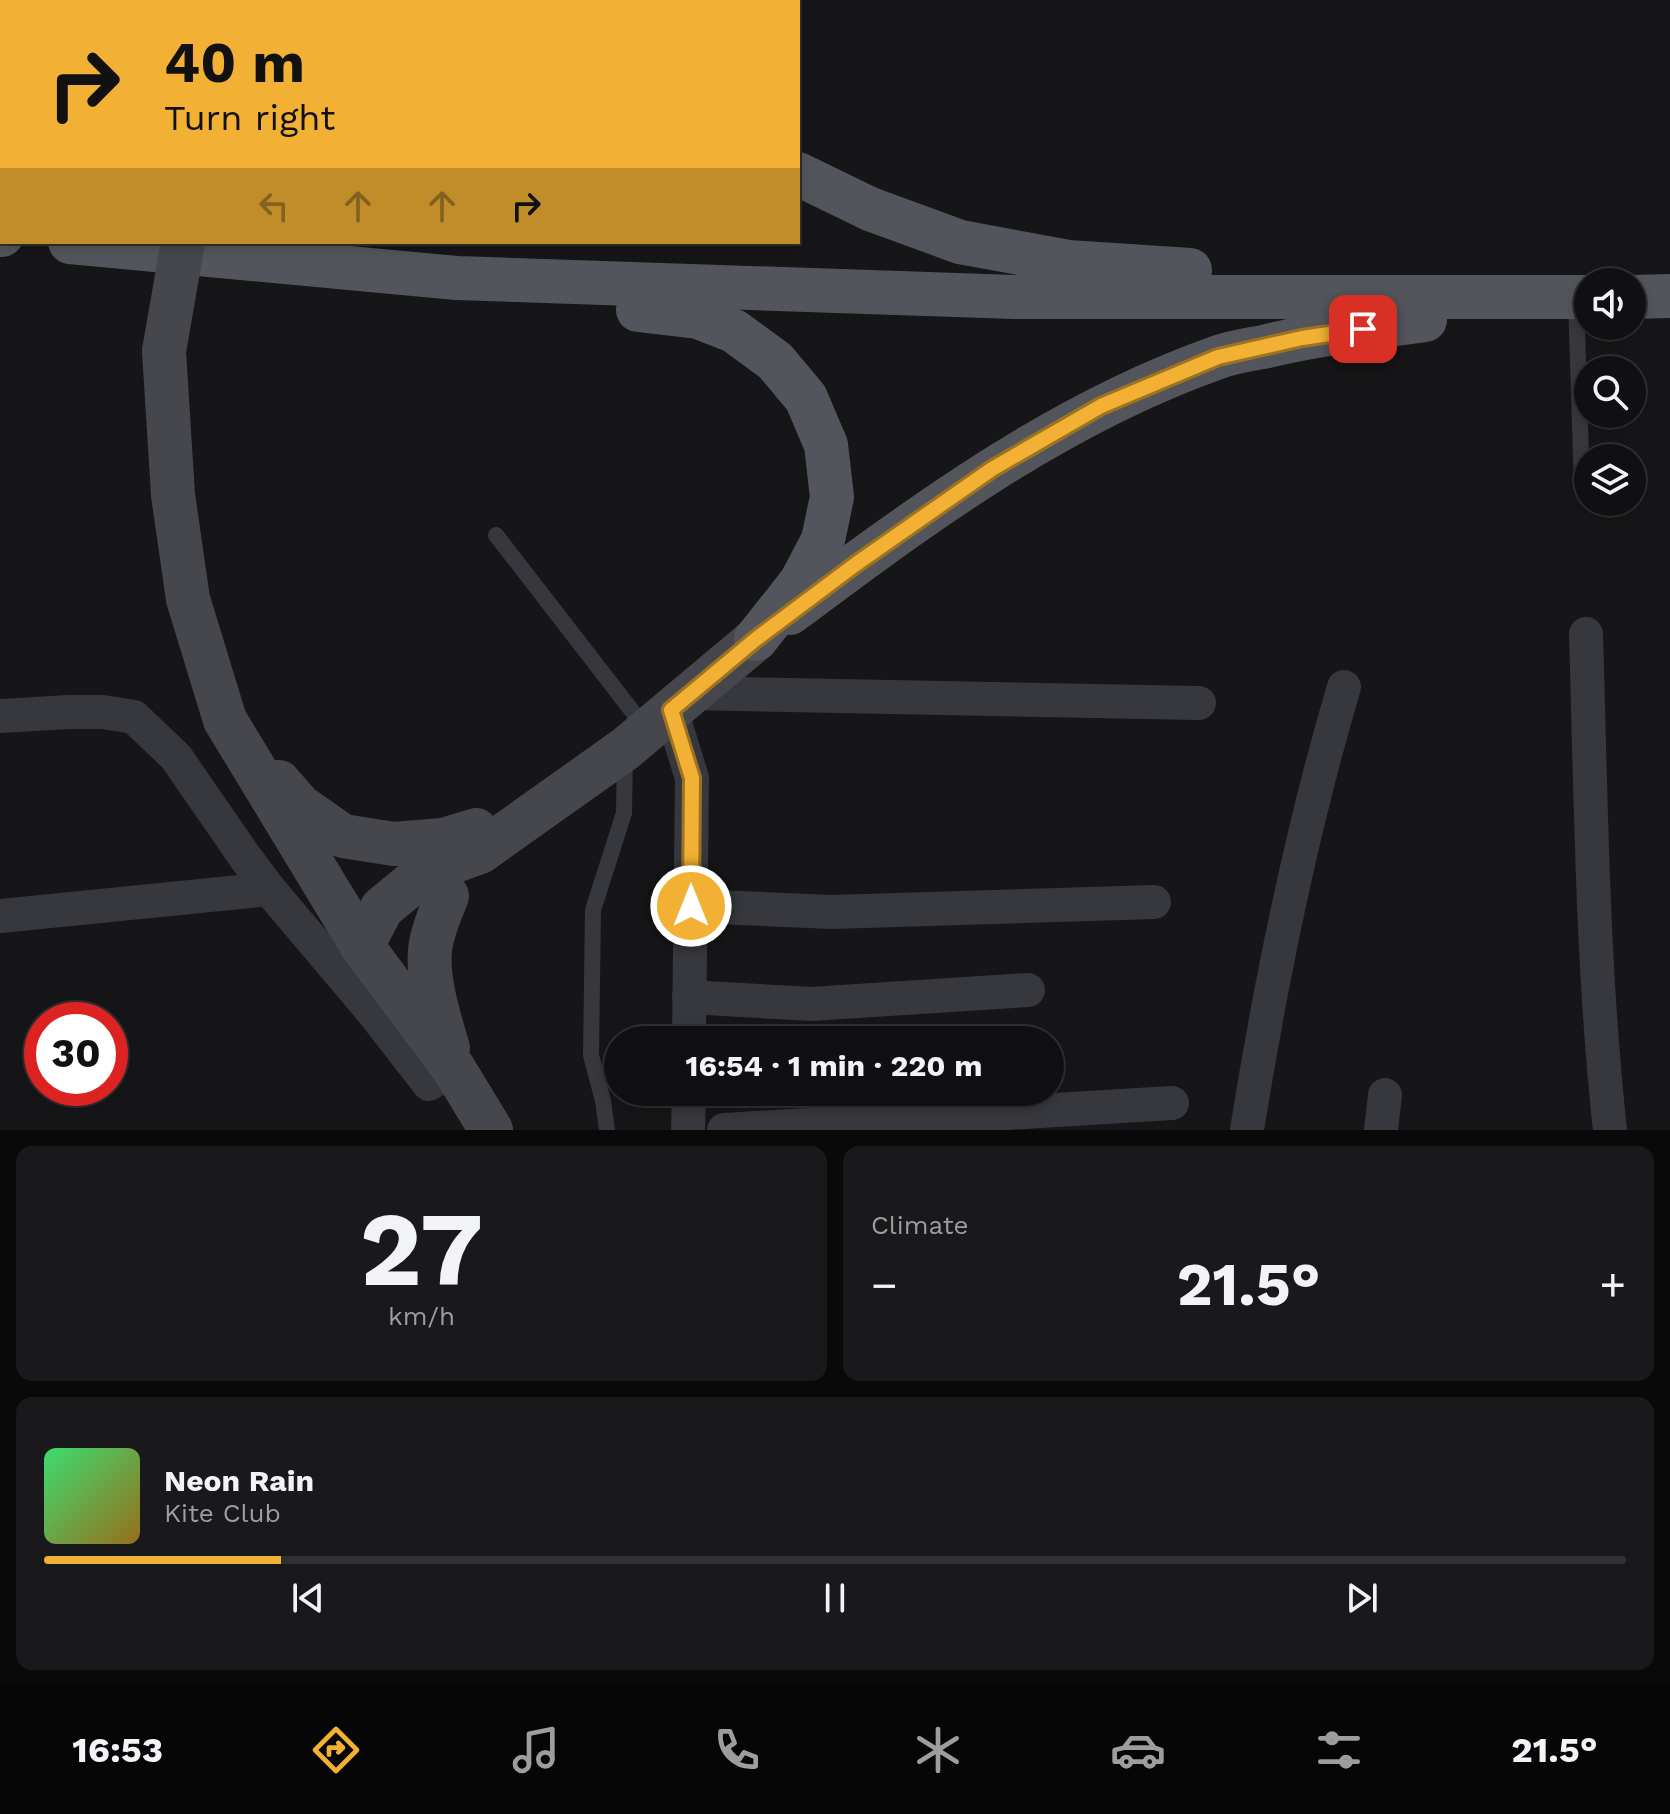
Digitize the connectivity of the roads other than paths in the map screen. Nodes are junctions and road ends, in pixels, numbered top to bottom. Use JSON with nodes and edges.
{"nodes":[{"id":1,"x":800,"y":175,"type":"edge"},
{"id":2,"x":89,"y":244,"type":"edge"},
{"id":3,"x":183,"y":244,"type":"edge"},
{"id":4,"x":1574,"y":290,"type":"edge"},
{"id":5,"x":1574,"y":293,"type":"edge"},
{"id":6,"x":1574,"y":295,"type":"edge"},
{"id":7,"x":1584,"y":340,"type":"edge"},
{"id":8,"x":1582,"y":444,"type":"edge"},
{"id":9,"x":496,"y":535,"type":"dead end"},
{"id":10,"x":1586,"y":634,"type":"dead end"},
{"id":11,"x":756,"y":639,"type":"junction"},
{"id":12,"x":1344,"y":687,"type":"dead end"},
{"id":13,"x":1199,"y":703,"type":"dead end"},
{"id":14,"x":0,"y":716,"type":"edge"},
{"id":15,"x":225,"y":720,"type":"junction"},
{"id":16,"x":659,"y":720,"type":"junction"},
{"id":17,"x":480,"y":852,"type":"junction"},
{"id":18,"x":269,"y":889,"type":"junction"},
{"id":19,"x":447,"y":896,"type":"junction"},
{"id":20,"x":1154,"y":902,"type":"dead end"},
{"id":21,"x":691,"y":906,"type":"junction"},
{"id":22,"x":0,"y":916,"type":"edge"},
{"id":23,"x":362,"y":946,"type":"junction"},
{"id":24,"x":1028,"y":990,"type":"dead end"},
{"id":25,"x":689,"y":997,"type":"junction"},
{"id":26,"x":689,"y":1026,"type":"edge"},
{"id":27,"x":454,"y":1069,"type":"junction"},
{"id":28,"x":1385,"y":1095,"type":"dead end"},
{"id":29,"x":1172,"y":1103,"type":"dead end"},
{"id":30,"x":689,"y":1106,"type":"edge"},
{"id":31,"x":491,"y":1130,"type":"edge"},
{"id":32,"x":607,"y":1130,"type":"edge"},
{"id":33,"x":688,"y":1130,"type":"edge"},
{"id":34,"x":724,"y":1130,"type":"edge"},
{"id":35,"x":1247,"y":1130,"type":"edge"},
{"id":36,"x":1381,"y":1130,"type":"edge"},
{"id":37,"x":1610,"y":1130,"type":"edge"}],
"edges":[{"from":1,"to":4,"type":"main road"},
{"from":2,"to":5,"type":"main road"},
{"from":2,"to":11,"type":"main road"},
{"from":3,"to":15,"type":"main road","bridge":true},
{"from":6,"to":11,"type":"main road"},
{"from":7,"to":8,"type":"lane"},
{"from":9,"to":16,"type":"lane"},
{"from":10,"to":37,"type":"street"},
{"from":11,"to":16,"type":"main road"},
{"from":12,"to":35,"type":"street"},
{"from":13,"to":16,"type":"street"},
{"from":14,"to":18,"type":"street"},
{"from":15,"to":16,"type":"main road"},
{"from":15,"to":23,"type":"main road"},
{"from":16,"to":17,"type":"main road"},
{"from":16,"to":21,"type":"street"},
{"from":16,"to":32,"type":"lane"},
{"from":17,"to":19,"type":"main road"},
{"from":17,"to":23,"type":"main road"},
{"from":18,"to":22,"type":"street"},
{"from":18,"to":27,"type":"street"},
{"from":19,"to":23,"type":"main road"},
{"from":19,"to":27,"type":"main road"},
{"from":20,"to":21,"type":"street"},
{"from":21,"to":25,"type":"street"},
{"from":23,"to":27,"type":"main road"},
{"from":24,"to":25,"type":"street"},
{"from":25,"to":26,"type":"street"},
{"from":27,"to":31,"type":"main road"},
{"from":28,"to":36,"type":"street"},
{"from":29,"to":34,"type":"street"},
{"from":30,"to":33,"type":"street"}]}
